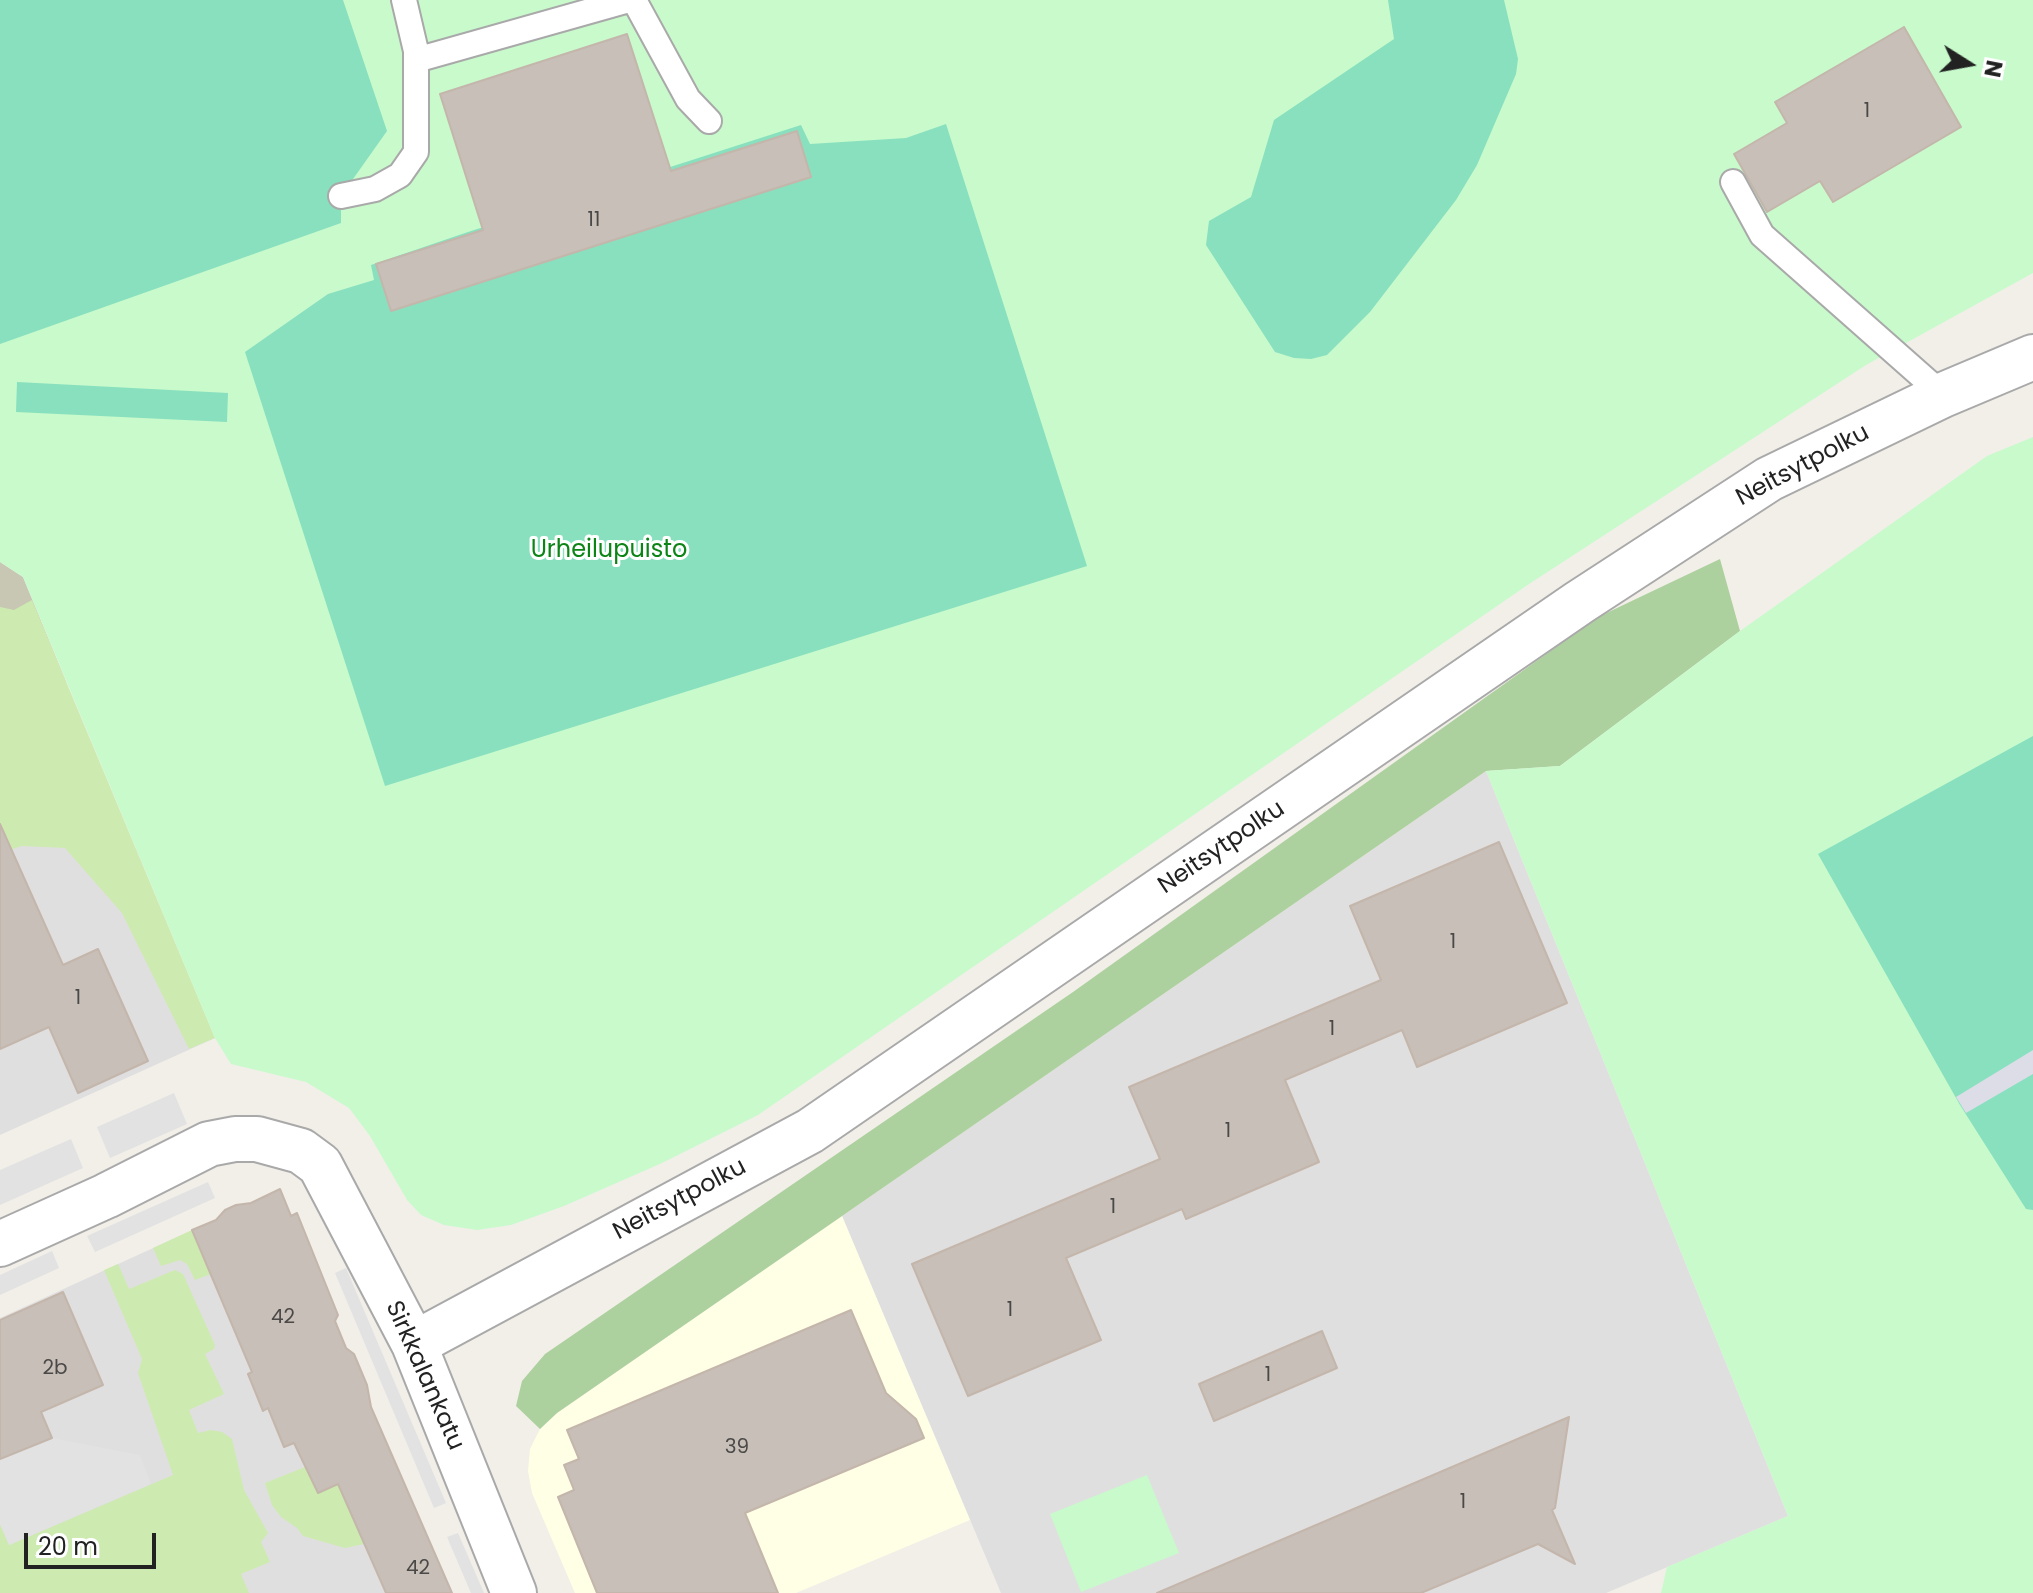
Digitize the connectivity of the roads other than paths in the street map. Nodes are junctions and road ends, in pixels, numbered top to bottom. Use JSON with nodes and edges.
{"nodes":[{"id":1,"x":404,"y":0,"type":"edge"},
{"id":2,"x":631,"y":0,"type":"edge"},
{"id":3,"x":416,"y":60,"type":"junction"},
{"id":4,"x":709,"y":121,"type":"dead end"},
{"id":5,"x":1733,"y":182,"type":"dead end"},
{"id":6,"x":341,"y":196,"type":"dead end"},
{"id":7,"x":2033,"y":357,"type":"edge"},
{"id":8,"x":1943,"y":395,"type":"junction"},
{"id":9,"x":0,"y":1244,"type":"edge"},
{"id":10,"x":414,"y":1344,"type":"junction"},
{"id":11,"x":514,"y":1593,"type":"edge"}],
"edges":[{"from":1,"to":3,"type":"lane"},
{"from":2,"to":3,"type":"lane"},
{"from":2,"to":4,"type":"lane"},
{"from":3,"to":6,"type":"lane"},
{"from":5,"to":8,"type":"lane"},
{"from":7,"to":8,"type":"street","name":"Neitsytpolku"},
{"from":8,"to":10,"type":"street","name":"Neitsytpolku"},
{"from":9,"to":10,"type":"street","name":"Sirkkalankatu"},
{"from":10,"to":11,"type":"street","name":"Sirkkalankatu"}]}
